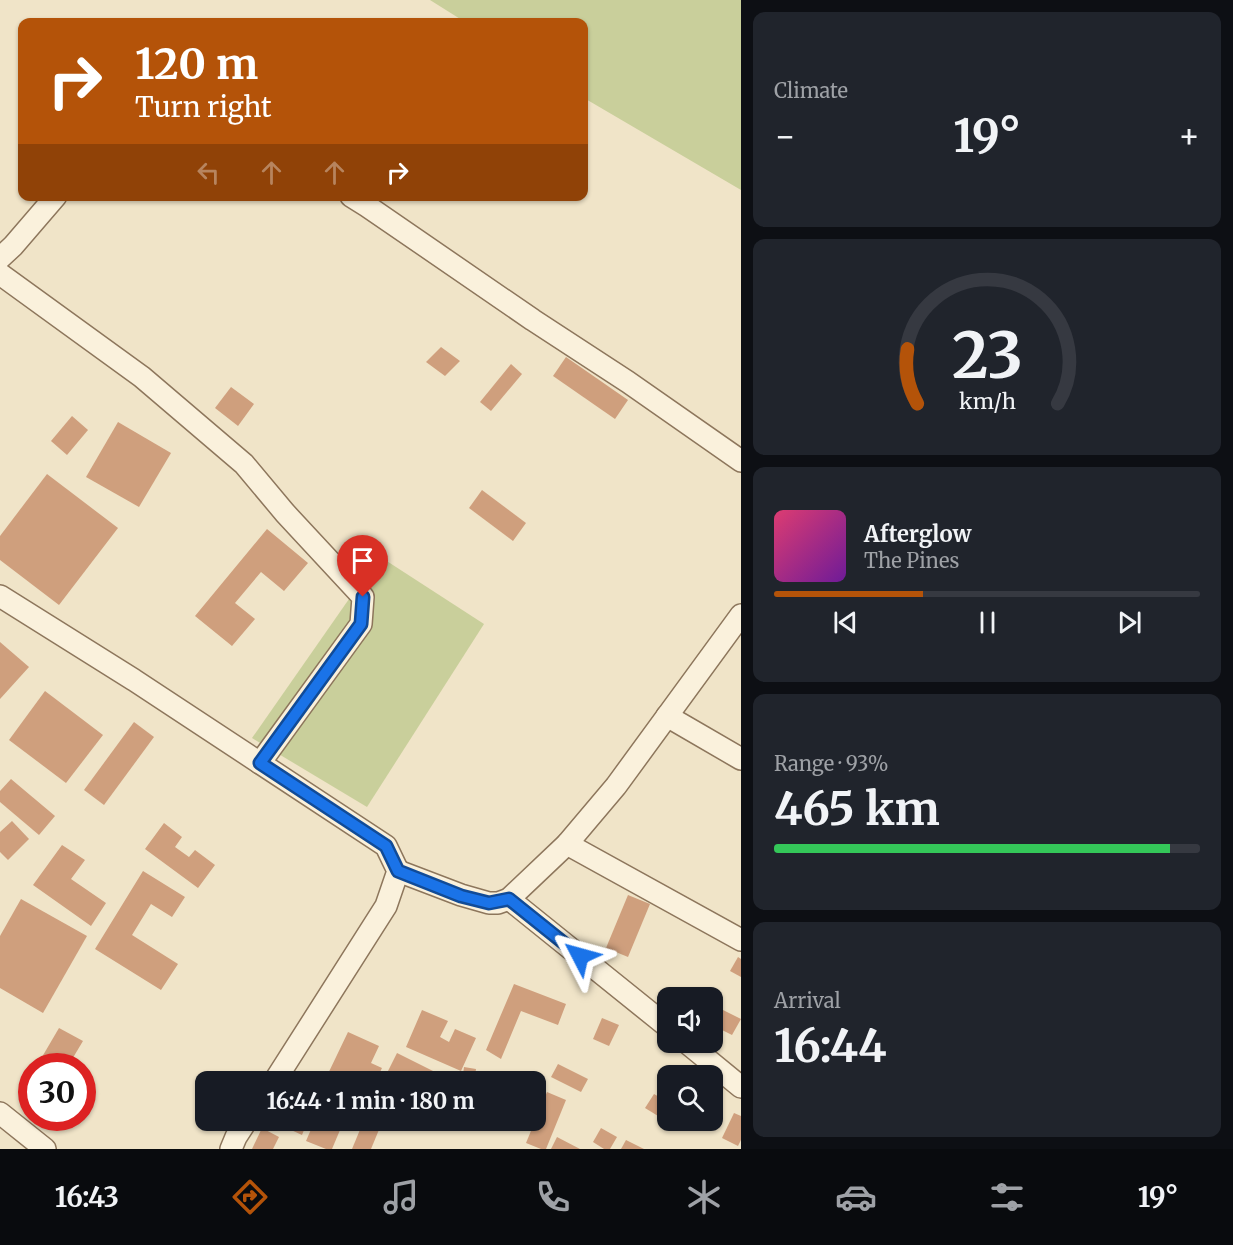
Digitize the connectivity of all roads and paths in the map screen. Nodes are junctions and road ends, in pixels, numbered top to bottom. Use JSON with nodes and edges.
{"nodes":[{"id":1,"x":52,"y":201,"type":"edge"},
{"id":2,"x":359,"y":201,"type":"edge"},
{"id":3,"x":0,"y":258,"type":"edge"},
{"id":4,"x":0,"y":274,"type":"edge"},
{"id":5,"x":741,"y":461,"type":"edge"},
{"id":6,"x":0,"y":597,"type":"edge"},
{"id":7,"x":741,"y":615,"type":"edge"},
{"id":8,"x":668,"y":716,"type":"junction"},
{"id":9,"x":741,"y":759,"type":"edge"},
{"id":10,"x":260,"y":763,"type":"junction"},
{"id":11,"x":567,"y":844,"type":"junction"},
{"id":12,"x":398,"y":871,"type":"junction"},
{"id":13,"x":509,"y":899,"type":"junction"},
{"id":14,"x":741,"y":940,"type":"edge"},
{"id":15,"x":657,"y":1018,"type":"edge"},
{"id":16,"x":699,"y":1053,"type":"edge"},
{"id":17,"x":281,"y":1071,"type":"edge"},
{"id":18,"x":741,"y":1087,"type":"edge"},
{"id":19,"x":0,"y":1113,"type":"edge"},
{"id":20,"x":240,"y":1131,"type":"edge"},
{"id":21,"x":45,"y":1149,"type":"edge"},
{"id":22,"x":231,"y":1149,"type":"edge"}],
"edges":[{"from":1,"to":3,"type":"street"},
{"from":2,"to":5,"type":"street"},
{"from":4,"to":10,"type":"street"},
{"from":6,"to":10,"type":"street"},
{"from":7,"to":8,"type":"street"},
{"from":8,"to":9,"type":"street"},
{"from":8,"to":11,"type":"street"},
{"from":10,"to":12,"type":"street"},
{"from":11,"to":13,"type":"street"},
{"from":11,"to":14,"type":"street"},
{"from":12,"to":13,"type":"street"},
{"from":12,"to":17,"type":"street"},
{"from":13,"to":15,"type":"street"},
{"from":16,"to":18,"type":"street"},
{"from":19,"to":21,"type":"street"},
{"from":20,"to":22,"type":"street"}]}
